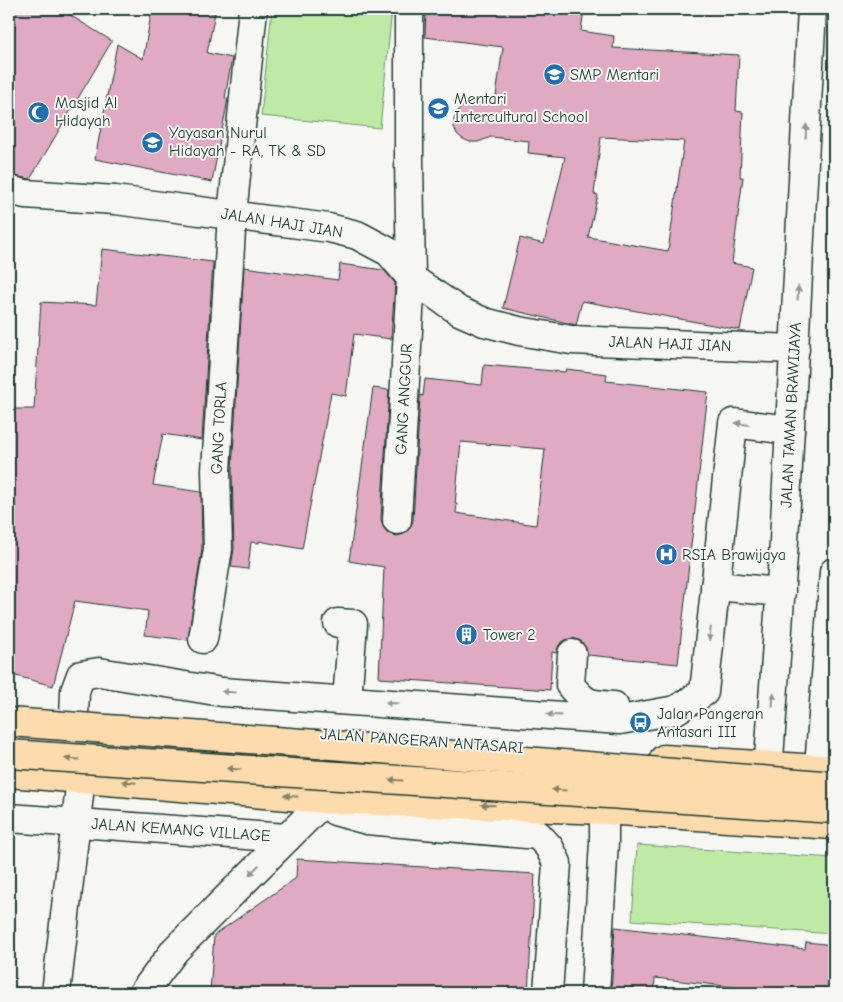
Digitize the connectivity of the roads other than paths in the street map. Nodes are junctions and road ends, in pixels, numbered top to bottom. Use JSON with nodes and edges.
{"nodes":[{"id":1,"x":253,"y":9,"type":"edge"},
{"id":2,"x":411,"y":9,"type":"edge"},
{"id":3,"x":812,"y":9,"type":"edge"},
{"id":4,"x":9,"y":190,"type":"edge"},
{"id":5,"x":232,"y":215,"type":"junction"},
{"id":6,"x":411,"y":278,"type":"junction"},
{"id":7,"x":795,"y":348,"type":"junction"},
{"id":8,"x":790,"y":430,"type":"junction"},
{"id":9,"x":397,"y":520,"type":"dead end"},
{"id":10,"x":834,"y":572,"type":"edge"},
{"id":11,"x":715,"y":586,"type":"junction"},
{"id":12,"x":781,"y":592,"type":"junction"},
{"id":13,"x":338,"y":623,"type":"dead end"},
{"id":14,"x":203,"y":639,"type":"dead end"},
{"id":15,"x":572,"y":654,"type":"dead end"},
{"id":16,"x":347,"y":700,"type":"junction"},
{"id":17,"x":676,"y":710,"type":"junction"},
{"id":18,"x":9,"y":714,"type":"edge"},
{"id":19,"x":74,"y":718,"type":"junction"},
{"id":20,"x":9,"y":722,"type":"edge"},
{"id":21,"x":9,"y":754,"type":"edge"},
{"id":22,"x":768,"y":766,"type":"junction"},
{"id":23,"x":9,"y":773,"type":"edge"},
{"id":24,"x":829,"y":775,"type":"edge"},
{"id":25,"x":80,"y":778,"type":"junction"},
{"id":26,"x":326,"y":799,"type":"junction"},
{"id":27,"x":604,"y":810,"type":"junction"},
{"id":28,"x":9,"y":818,"type":"edge"},
{"id":29,"x":827,"y":819,"type":"edge"},
{"id":30,"x":764,"y":820,"type":"junction"},
{"id":31,"x":76,"y":822,"type":"junction"},
{"id":32,"x":286,"y":838,"type":"junction"},
{"id":33,"x":56,"y":993,"type":"edge"},
{"id":34,"x":143,"y":993,"type":"edge"},
{"id":35,"x":548,"y":993,"type":"edge"},
{"id":36,"x":595,"y":993,"type":"edge"}],
"edges":[{"from":1,"to":5,"type":"street","name":"GANG TORLA"},
{"from":2,"to":6,"type":"street","name":"GANG ANGGUR"},
{"from":7,"to":3,"type":"street","name":"JALAN TAMAN BRAWIJAYA","one_way":true},
{"from":4,"to":5,"type":"street","name":"JALAN HAJI JIAN"},
{"from":5,"to":6,"type":"street","name":"JALAN HAJI JIAN"},
{"from":5,"to":14,"type":"street","name":"GANG TORLA"},
{"from":6,"to":7,"type":"street","name":"JALAN HAJI JIAN"},
{"from":6,"to":9,"type":"street","name":"GANG ANGGUR"},
{"from":7,"to":8,"type":"street","name":"JALAN TAMAN BRAWIJAYA"},
{"from":8,"to":11,"type":"street","one_way":true},
{"from":8,"to":12,"type":"street","name":"JALAN TAMAN BRAWIJAYA"},
{"from":10,"to":24,"type":"street"},
{"from":11,"to":12,"type":"street"},
{"from":11,"to":17,"type":"street","one_way":true},
{"from":22,"to":12,"type":"street","name":"JALAN TAMAN BRAWIJAYA","one_way":true},
{"from":13,"to":16,"type":"street"},
{"from":15,"to":17,"type":"street"},
{"from":17,"to":16,"type":"street","one_way":true},
{"from":16,"to":19,"type":"street","one_way":true},
{"from":18,"to":19,"type":"main road","name":"JALAN PANGERAN ANTASARI"},
{"from":19,"to":22,"type":"main road","name":"JALAN PANGERAN ANTASARI"},
{"from":20,"to":24,"type":"main road","bridge":true},
{"from":29,"to":21,"type":"main road","one_way":true,"bridge":true},
{"from":22,"to":24,"type":"main road","name":"JALAN PANGERAN ANTASARI"},
{"from":22,"to":30,"type":"street","name":"JALAN TAMAN BRAWIJAYA"},
{"from":23,"to":25,"type":"main road"},
{"from":24,"to":29,"type":"street"},
{"from":26,"to":25,"type":"main road","one_way":true},
{"from":25,"to":31,"type":"street","name":"JALAN KEMANG VILLAGE"},
{"from":27,"to":26,"type":"main road","one_way":true},
{"from":26,"to":32,"type":"street"},
{"from":26,"to":35,"type":"street"},
{"from":27,"to":30,"type":"main road"},
{"from":27,"to":36,"type":"street"},
{"from":28,"to":31,"type":"street","name":"JALAN KEMANG VILLAGE"},
{"from":29,"to":30,"type":"main road"},
{"from":31,"to":32,"type":"street","name":"JALAN KEMANG VILLAGE"},
{"from":31,"to":33,"type":"street","name":"JALAN KEMANG VILLAGE"},
{"from":32,"to":34,"type":"street","one_way":true}]}
